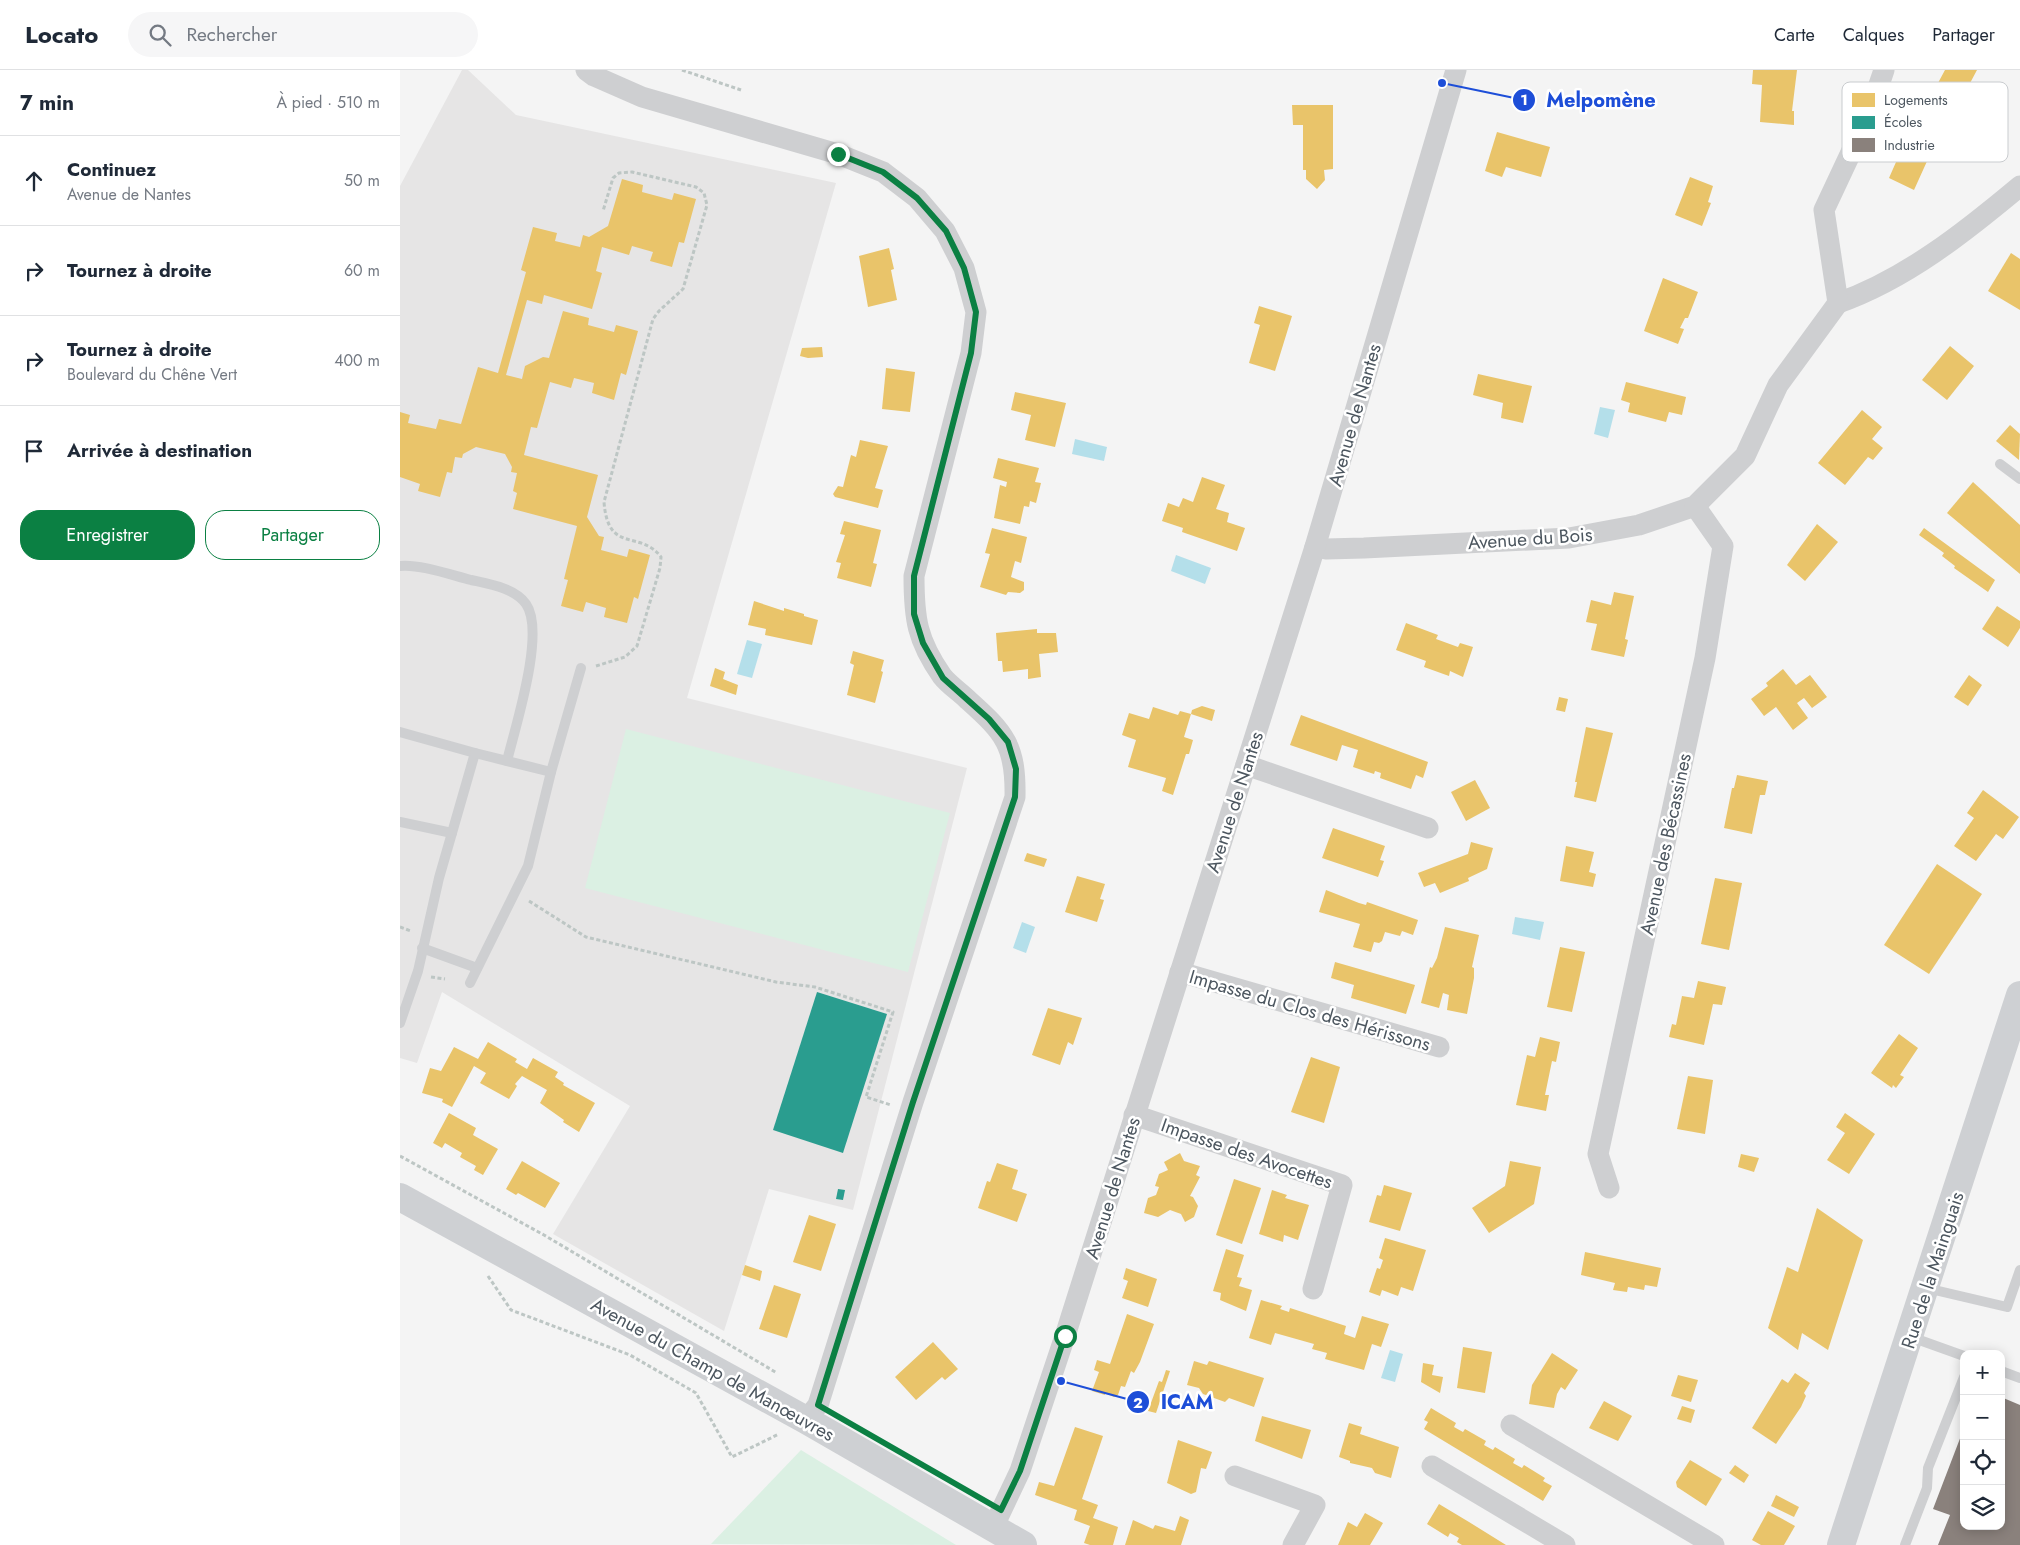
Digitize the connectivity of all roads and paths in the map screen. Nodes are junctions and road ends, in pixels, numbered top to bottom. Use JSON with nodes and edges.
{"nodes":[{"id":1,"x":586,"y":70,"type":"edge"},
{"id":2,"x":682,"y":70,"type":"edge"},
{"id":3,"x":1456,"y":70,"type":"edge"},
{"id":4,"x":1884,"y":70,"type":"edge"},
{"id":5,"x":1880,"y":82,"type":"edge"},
{"id":6,"x":740,"y":90,"type":"dead end"},
{"id":7,"x":1846,"y":162,"type":"edge"},
{"id":8,"x":2020,"y":186,"type":"edge"},
{"id":9,"x":603,"y":211,"type":"dead end"},
{"id":10,"x":1838,"y":304,"type":"junction"},
{"id":11,"x":2000,"y":464,"type":"dead end"},
{"id":12,"x":2020,"y":479,"type":"edge"},
{"id":13,"x":1695,"y":506,"type":"junction"},
{"id":14,"x":1315,"y":546,"type":"junction"},
{"id":15,"x":400,"y":566,"type":"edge"},
{"id":16,"x":581,"y":668,"type":"joint"},
{"id":17,"x":400,"y":732,"type":"edge"},
{"id":18,"x":475,"y":754,"type":"junction"},
{"id":19,"x":507,"y":761,"type":"junction"},
{"id":20,"x":1246,"y":765,"type":"junction"},
{"id":21,"x":551,"y":772,"type":"junction"},
{"id":22,"x":400,"y":822,"type":"edge"},
{"id":23,"x":1428,"y":828,"type":"dead end"},
{"id":24,"x":452,"y":834,"type":"junction"},
{"id":25,"x":515,"y":894,"type":"junction"},
{"id":26,"x":422,"y":948,"type":"junction"},
{"id":27,"x":477,"y":968,"type":"junction"},
{"id":28,"x":1180,"y":972,"type":"junction"},
{"id":29,"x":470,"y":983,"type":"dead end"},
{"id":30,"x":2020,"y":995,"type":"edge"},
{"id":31,"x":400,"y":1023,"type":"edge"},
{"id":32,"x":1439,"y":1047,"type":"dead end"},
{"id":33,"x":910,"y":1112,"type":"junction"},
{"id":34,"x":1134,"y":1115,"type":"junction"},
{"id":35,"x":400,"y":1156,"type":"edge"},
{"id":36,"x":1609,"y":1188,"type":"dead end"},
{"id":37,"x":400,"y":1197,"type":"edge"},
{"id":38,"x":484,"y":1270,"type":"dead end"},
{"id":39,"x":2020,"y":1270,"type":"edge"},
{"id":40,"x":1926,"y":1288,"type":"junction"},
{"id":41,"x":1313,"y":1289,"type":"dead end"},
{"id":42,"x":1911,"y":1336,"type":"junction"},
{"id":43,"x":1960,"y":1354,"type":"edge"},
{"id":44,"x":2005,"y":1372,"type":"edge"},
{"id":45,"x":782,"y":1376,"type":"dead end"},
{"id":46,"x":2020,"y":1378,"type":"edge"},
{"id":47,"x":1960,"y":1387,"type":"edge"},
{"id":48,"x":806,"y":1420,"type":"junction"},
{"id":49,"x":1511,"y":1425,"type":"dead end"},
{"id":50,"x":1432,"y":1466,"type":"dead end"},
{"id":51,"x":1235,"y":1476,"type":"dead end"},
{"id":52,"x":993,"y":1528,"type":"junction"},
{"id":53,"x":1844,"y":1544,"type":"edge"},
{"id":54,"x":1023,"y":1545,"type":"edge"},
{"id":55,"x":1292,"y":1545,"type":"edge"},
{"id":56,"x":1565,"y":1545,"type":"edge"},
{"id":57,"x":1714,"y":1545,"type":"edge"},
{"id":58,"x":1905,"y":1545,"type":"edge"}],
"edges":[{"from":1,"to":33,"type":"street"},
{"from":2,"to":6,"type":"path"},
{"from":3,"to":14,"type":"street","name":"Avenue de Nantes"},
{"from":4,"to":5,"type":"street"},
{"from":7,"to":10,"type":"street"},
{"from":8,"to":10,"type":"street"},
{"from":9,"to":16,"type":"path"},
{"from":10,"to":13,"type":"street","name":"Avenue du Bois"},
{"from":11,"to":12,"type":"lane"},
{"from":13,"to":14,"type":"street","name":"Avenue du Bois"},
{"from":13,"to":36,"type":"street","name":"Avenue des Bécassines"},
{"from":14,"to":20,"type":"street","name":"Avenue de Nantes"},
{"from":15,"to":19,"type":"lane"},
{"from":16,"to":21,"type":"lane"},
{"from":17,"to":18,"type":"lane"},
{"from":18,"to":19,"type":"lane"},
{"from":18,"to":24,"type":"lane"},
{"from":19,"to":21,"type":"lane"},
{"from":20,"to":23,"type":"street"},
{"from":20,"to":28,"type":"street","name":"Avenue de Nantes"},
{"from":21,"to":25,"type":"lane"},
{"from":22,"to":24,"type":"lane"},
{"from":24,"to":26,"type":"lane"},
{"from":25,"to":27,"type":"lane"},
{"from":25,"to":33,"type":"path"},
{"from":26,"to":27,"type":"lane"},
{"from":26,"to":31,"type":"lane"},
{"from":27,"to":29,"type":"lane"},
{"from":28,"to":32,"type":"street","name":"Impasse du Clos des Hérissons"},
{"from":28,"to":34,"type":"street","name":"Avenue de Nantes"},
{"from":30,"to":40,"type":"street","name":"Rue de la Mainguais"},
{"from":33,"to":48,"type":"street"},
{"from":34,"to":41,"type":"street","name":"Impasse des Avocettes"},
{"from":34,"to":52,"type":"street","name":"Avenue de Nantes"},
{"from":35,"to":45,"type":"path"},
{"from":37,"to":48,"type":"street","name":"Avenue du Champ de Manœuvres"},
{"from":38,"to":48,"type":"path"},
{"from":39,"to":40,"type":"lane"},
{"from":40,"to":42,"type":"street","name":"Rue de la Mainguais"},
{"from":42,"to":43,"type":"lane"},
{"from":42,"to":53,"type":"street","name":"Rue de la Mainguais"},
{"from":44,"to":46,"type":"lane"},
{"from":47,"to":58,"type":"lane"},
{"from":48,"to":52,"type":"street","name":"Avenue du Champ de Manœuvres"},
{"from":49,"to":57,"type":"street"},
{"from":50,"to":56,"type":"street"},
{"from":51,"to":55,"type":"street"},
{"from":52,"to":54,"type":"street","name":"Avenue du Champ de Manœuvres"}]}
